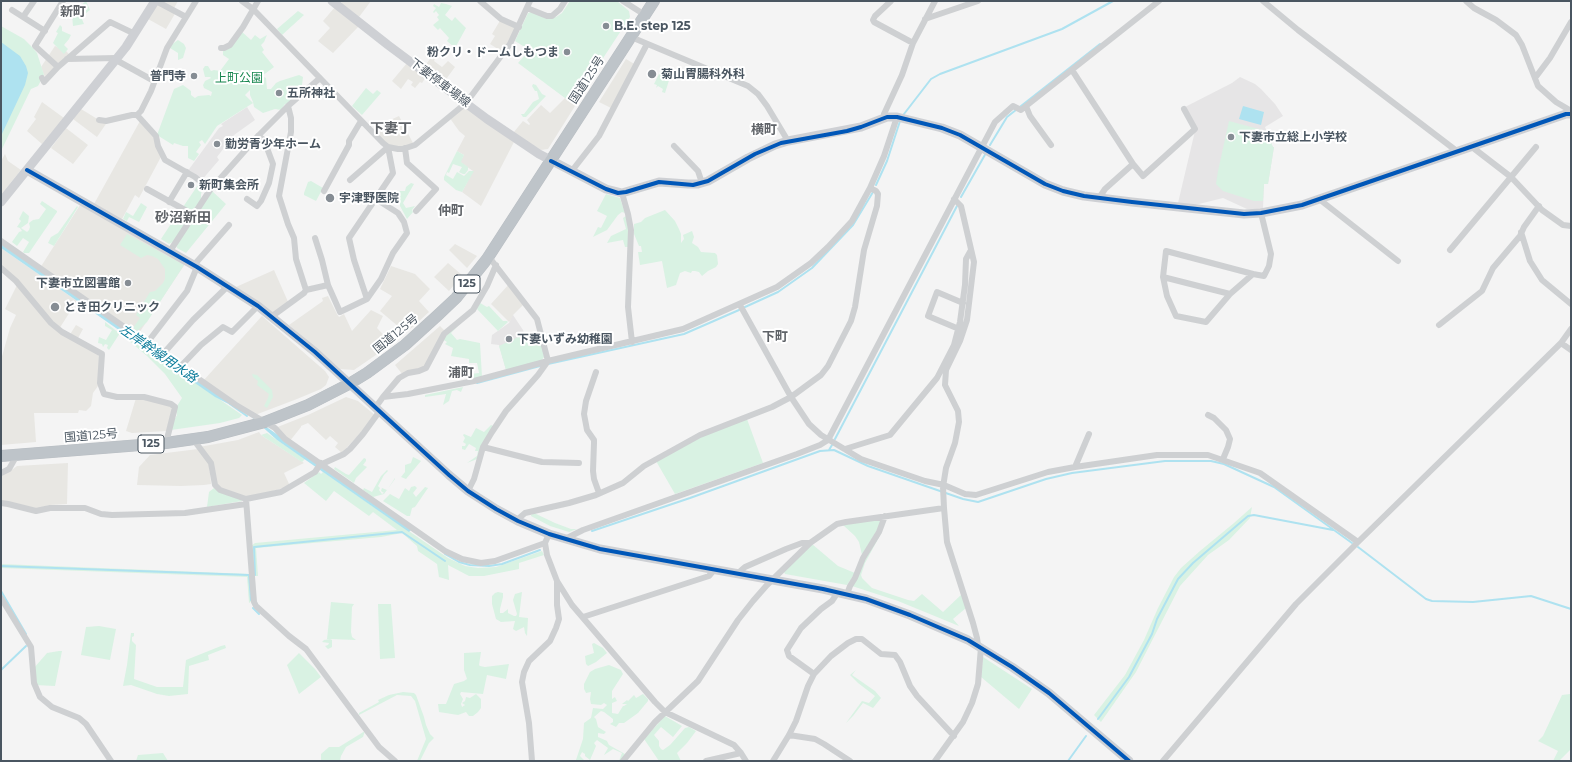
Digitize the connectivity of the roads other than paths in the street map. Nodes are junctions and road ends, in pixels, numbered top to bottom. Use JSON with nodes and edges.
{"nodes":[{"id":1,"x":34,"y":1,"type":"edge"},
{"id":2,"x":63,"y":1,"type":"edge"},
{"id":3,"x":155,"y":1,"type":"edge"},
{"id":4,"x":196,"y":1,"type":"edge"},
{"id":5,"x":242,"y":1,"type":"edge"},
{"id":6,"x":258,"y":1,"type":"edge"},
{"id":7,"x":332,"y":1,"type":"edge"},
{"id":8,"x":480,"y":1,"type":"edge"},
{"id":9,"x":530,"y":1,"type":"edge"},
{"id":10,"x":565,"y":1,"type":"edge"},
{"id":11,"x":623,"y":1,"type":"edge"},
{"id":12,"x":654,"y":1,"type":"edge"},
{"id":13,"x":891,"y":1,"type":"edge"},
{"id":14,"x":935,"y":1,"type":"edge"},
{"id":15,"x":978,"y":1,"type":"edge"},
{"id":16,"x":1159,"y":1,"type":"edge"},
{"id":17,"x":1263,"y":1,"type":"edge"},
{"id":18,"x":1466,"y":1,"type":"edge"},
{"id":19,"x":527,"y":8,"type":"junction"},
{"id":20,"x":253,"y":9,"type":"junction"},
{"id":21,"x":12,"y":10,"type":"dead end"},
{"id":22,"x":645,"y":15,"type":"junction"},
{"id":23,"x":23,"y":17,"type":"junction"},
{"id":24,"x":186,"y":17,"type":"junction"},
{"id":25,"x":925,"y":19,"type":"junction"},
{"id":26,"x":1571,"y":22,"type":"edge"},
{"id":27,"x":519,"y":27,"type":"junction"},
{"id":28,"x":45,"y":31,"type":"junction"},
{"id":29,"x":135,"y":34,"type":"junction"},
{"id":30,"x":631,"y":37,"type":"junction"},
{"id":31,"x":913,"y":43,"type":"junction"},
{"id":32,"x":647,"y":44,"type":"junction"},
{"id":33,"x":222,"y":48,"type":"dead end"},
{"id":34,"x":67,"y":59,"type":"junction"},
{"id":35,"x":116,"y":59,"type":"junction"},
{"id":36,"x":58,"y":67,"type":"junction"},
{"id":37,"x":1072,"y":70,"type":"junction"},
{"id":38,"x":42,"y":78,"type":"dead end"},
{"id":39,"x":320,"y":78,"type":"junction"},
{"id":40,"x":1535,"y":78,"type":"junction"},
{"id":41,"x":154,"y":81,"type":"junction"},
{"id":42,"x":466,"y":103,"type":"junction"},
{"id":43,"x":288,"y":106,"type":"junction"},
{"id":44,"x":1023,"y":108,"type":"junction"},
{"id":45,"x":1184,"y":109,"type":"dead end"},
{"id":46,"x":1571,"y":112,"type":"edge"},
{"id":47,"x":137,"y":115,"type":"junction"},
{"id":48,"x":884,"y":118,"type":"junction"},
{"id":49,"x":897,"y":118,"type":"junction"},
{"id":50,"x":99,"y":120,"type":"dead end"},
{"id":51,"x":361,"y":121,"type":"junction"},
{"id":52,"x":258,"y":136,"type":"junction"},
{"id":53,"x":788,"y":141,"type":"junction"},
{"id":54,"x":1051,"y":145,"type":"dead end"},
{"id":55,"x":674,"y":146,"type":"dead end"},
{"id":56,"x":1536,"y":146,"type":"dead end"},
{"id":57,"x":388,"y":147,"type":"junction"},
{"id":58,"x":981,"y":147,"type":"junction"},
{"id":59,"x":1472,"y":147,"type":"junction"},
{"id":60,"x":405,"y":148,"type":"junction"},
{"id":61,"x":1458,"y":152,"type":"junction"},
{"id":62,"x":550,"y":161,"type":"junction"},
{"id":63,"x":1133,"y":164,"type":"junction"},
{"id":64,"x":27,"y":170,"type":"junction"},
{"id":65,"x":188,"y":172,"type":"junction"},
{"id":66,"x":571,"y":172,"type":"junction"},
{"id":67,"x":1511,"y":177,"type":"junction"},
{"id":68,"x":350,"y":180,"type":"dead end"},
{"id":69,"x":702,"y":183,"type":"junction"},
{"id":70,"x":870,"y":188,"type":"junction"},
{"id":71,"x":147,"y":189,"type":"dead end"},
{"id":72,"x":210,"y":190,"type":"junction"},
{"id":73,"x":324,"y":191,"type":"dead end"},
{"id":74,"x":622,"y":193,"type":"junction"},
{"id":75,"x":1099,"y":198,"type":"junction"},
{"id":76,"x":247,"y":199,"type":"dead end"},
{"id":77,"x":376,"y":199,"type":"junction"},
{"id":78,"x":954,"y":199,"type":"junction"},
{"id":79,"x":1319,"y":200,"type":"junction"},
{"id":80,"x":1,"y":202,"type":"edge"},
{"id":81,"x":169,"y":202,"type":"junction"},
{"id":82,"x":1539,"y":206,"type":"junction"},
{"id":83,"x":416,"y":211,"type":"dead end"},
{"id":84,"x":1261,"y":213,"type":"junction"},
{"id":85,"x":194,"y":215,"type":"junction"},
{"id":86,"x":229,"y":225,"type":"dead end"},
{"id":87,"x":1571,"y":226,"type":"edge"},
{"id":88,"x":1521,"y":232,"type":"junction"},
{"id":89,"x":315,"y":238,"type":"dead end"},
{"id":90,"x":1,"y":241,"type":"edge"},
{"id":91,"x":971,"y":250,"type":"junction"},
{"id":92,"x":1450,"y":250,"type":"dead end"},
{"id":93,"x":170,"y":251,"type":"junction"},
{"id":94,"x":492,"y":261,"type":"junction"},
{"id":95,"x":1398,"y":261,"type":"dead end"},
{"id":96,"x":196,"y":266,"type":"junction"},
{"id":97,"x":1,"y":268,"type":"edge"},
{"id":98,"x":1253,"y":274,"type":"junction"},
{"id":99,"x":1163,"y":277,"type":"junction"},
{"id":100,"x":328,"y":285,"type":"junction"},
{"id":101,"x":228,"y":286,"type":"junction"},
{"id":102,"x":306,"y":290,"type":"junction"},
{"id":103,"x":1230,"y":294,"type":"junction"},
{"id":104,"x":368,"y":299,"type":"junction"},
{"id":105,"x":963,"y":302,"type":"junction"},
{"id":106,"x":740,"y":304,"type":"junction"},
{"id":107,"x":1571,"y":304,"type":"edge"},
{"id":108,"x":258,"y":306,"type":"junction"},
{"id":109,"x":271,"y":317,"type":"junction"},
{"id":110,"x":1438,"y":325,"type":"dead end"},
{"id":111,"x":959,"y":329,"type":"junction"},
{"id":112,"x":1571,"y":329,"type":"edge"},
{"id":113,"x":632,"y":342,"type":"junction"},
{"id":114,"x":1561,"y":342,"type":"junction"},
{"id":115,"x":147,"y":343,"type":"junction"},
{"id":116,"x":1571,"y":350,"type":"edge"},
{"id":117,"x":163,"y":354,"type":"junction"},
{"id":118,"x":548,"y":361,"type":"junction"},
{"id":119,"x":181,"y":366,"type":"junction"},
{"id":120,"x":596,"y":372,"type":"dead end"},
{"id":121,"x":349,"y":384,"type":"junction"},
{"id":122,"x":382,"y":396,"type":"junction"},
{"id":123,"x":791,"y":397,"type":"junction"},
{"id":124,"x":377,"y":410,"type":"junction"},
{"id":125,"x":1208,"y":415,"type":"dead end"},
{"id":126,"x":265,"y":422,"type":"junction"},
{"id":127,"x":1089,"y":434,"type":"dead end"},
{"id":128,"x":193,"y":439,"type":"junction"},
{"id":129,"x":828,"y":440,"type":"junction"},
{"id":130,"x":166,"y":443,"type":"junction"},
{"id":131,"x":483,"y":447,"type":"junction"},
{"id":132,"x":845,"y":449,"type":"junction"},
{"id":133,"x":17,"y":455,"type":"junction"},
{"id":134,"x":1,"y":456,"type":"edge"},
{"id":135,"x":1223,"y":459,"type":"junction"},
{"id":136,"x":579,"y":463,"type":"dead end"},
{"id":137,"x":322,"y":464,"type":"junction"},
{"id":138,"x":1075,"y":467,"type":"junction"},
{"id":139,"x":1,"y":473,"type":"edge"},
{"id":140,"x":944,"y":486,"type":"junction"},
{"id":141,"x":468,"y":491,"type":"junction"},
{"id":142,"x":599,"y":494,"type":"junction"},
{"id":143,"x":246,"y":502,"type":"junction"},
{"id":144,"x":1,"y":503,"type":"edge"},
{"id":145,"x":944,"y":508,"type":"junction"},
{"id":146,"x":885,"y":516,"type":"junction"},
{"id":147,"x":517,"y":520,"type":"junction"},
{"id":148,"x":549,"y":534,"type":"junction"},
{"id":149,"x":565,"y":539,"type":"junction"},
{"id":150,"x":1358,"y":542,"type":"junction"},
{"id":151,"x":810,"y":543,"type":"junction"},
{"id":152,"x":545,"y":544,"type":"junction"},
{"id":153,"x":714,"y":570,"type":"junction"},
{"id":154,"x":737,"y":574,"type":"junction"},
{"id":155,"x":773,"y":580,"type":"junction"},
{"id":156,"x":557,"y":581,"type":"junction"},
{"id":157,"x":842,"y":593,"type":"junction"},
{"id":158,"x":1,"y":598,"type":"edge"},
{"id":159,"x":582,"y":617,"type":"junction"},
{"id":160,"x":979,"y":646,"type":"junction"},
{"id":161,"x":814,"y":674,"type":"junction"},
{"id":162,"x":665,"y":712,"type":"junction"},
{"id":163,"x":789,"y":735,"type":"junction"},
{"id":164,"x":954,"y":736,"type":"junction"},
{"id":165,"x":741,"y":753,"type":"junction"},
{"id":166,"x":111,"y":761,"type":"edge"},
{"id":167,"x":395,"y":761,"type":"edge"},
{"id":168,"x":532,"y":761,"type":"edge"},
{"id":169,"x":623,"y":761,"type":"edge"},
{"id":170,"x":706,"y":761,"type":"edge"},
{"id":171,"x":746,"y":761,"type":"edge"},
{"id":172,"x":773,"y":761,"type":"edge"},
{"id":173,"x":850,"y":761,"type":"edge"},
{"id":174,"x":935,"y":761,"type":"edge"},
{"id":175,"x":1129,"y":761,"type":"edge"},
{"id":176,"x":1163,"y":761,"type":"edge"}],
"edges":[{"from":1,"to":23,"type":"street"},
{"from":2,"to":28,"type":"street"},
{"from":3,"to":24,"type":"street"},
{"from":3,"to":29,"type":"street"},
{"from":4,"to":24,"type":"street"},
{"from":5,"to":20,"type":"street"},
{"from":6,"to":20,"type":"street"},
{"from":7,"to":42,"type":"street","name":"下妻停車場線"},
{"from":8,"to":27,"type":"street"},
{"from":9,"to":19,"type":"street"},
{"from":10,"to":19,"type":"street"},
{"from":11,"to":22,"type":"street"},
{"from":12,"to":22,"type":"highway","name":"国道125号","number":"125"},
{"from":13,"to":31,"type":"street"},
{"from":14,"to":25,"type":"street"},
{"from":15,"to":25,"type":"street"},
{"from":16,"to":37,"type":"street"},
{"from":17,"to":61,"type":"street"},
{"from":18,"to":40,"type":"street"},
{"from":19,"to":27,"type":"street"},
{"from":20,"to":33,"type":"street"},
{"from":20,"to":39,"type":"street"},
{"from":21,"to":23,"type":"street"},
{"from":22,"to":30,"type":"highway","name":"国道125号","number":"125"},
{"from":23,"to":28,"type":"street"},
{"from":24,"to":41,"type":"street"},
{"from":25,"to":31,"type":"street"},
{"from":26,"to":40,"type":"street"},
{"from":27,"to":42,"type":"street"},
{"from":28,"to":36,"type":"street"},
{"from":29,"to":34,"type":"street"},
{"from":29,"to":35,"type":"street"},
{"from":30,"to":32,"type":"street"},
{"from":30,"to":62,"type":"highway","name":"国道125号","number":"125"},
{"from":31,"to":48,"type":"street"},
{"from":32,"to":53,"type":"street"},
{"from":32,"to":66,"type":"street"},
{"from":34,"to":35,"type":"street"},
{"from":34,"to":36,"type":"street"},
{"from":35,"to":41,"type":"street"},
{"from":35,"to":64,"type":"street"},
{"from":36,"to":38,"type":"street"},
{"from":37,"to":44,"type":"street"},
{"from":37,"to":63,"type":"street"},
{"from":39,"to":43,"type":"street"},
{"from":39,"to":51,"type":"street"},
{"from":40,"to":46,"type":"street"},
{"from":41,"to":47,"type":"street"},
{"from":42,"to":60,"type":"street"},
{"from":42,"to":62,"type":"street","name":"下妻停車場線"},
{"from":43,"to":52,"type":"street"},
{"from":43,"to":102,"type":"street"},
{"from":44,"to":54,"type":"street"},
{"from":44,"to":58,"type":"street"},
{"from":45,"to":63,"type":"street"},
{"from":46,"to":59,"type":"street"},
{"from":47,"to":50,"type":"street"},
{"from":47,"to":65,"type":"street"},
{"from":48,"to":49,"type":"street"},
{"from":48,"to":53,"type":"street"},
{"from":49,"to":58,"type":"street"},
{"from":49,"to":70,"type":"street"},
{"from":51,"to":57,"type":"street"},
{"from":51,"to":73,"type":"street"},
{"from":52,"to":72,"type":"street"},
{"from":52,"to":76,"type":"street"},
{"from":53,"to":69,"type":"street"},
{"from":55,"to":69,"type":"street"},
{"from":56,"to":67,"type":"street"},
{"from":57,"to":60,"type":"street"},
{"from":57,"to":68,"type":"street"},
{"from":57,"to":77,"type":"street"},
{"from":58,"to":75,"type":"street"},
{"from":58,"to":78,"type":"street"},
{"from":59,"to":61,"type":"street"},
{"from":59,"to":67,"type":"street"},
{"from":60,"to":83,"type":"street"},
{"from":61,"to":79,"type":"street"},
{"from":62,"to":66,"type":"street","name":"下妻停車場線"},
{"from":62,"to":94,"type":"highway","name":"国道125号","number":"125"},
{"from":63,"to":75,"type":"street"},
{"from":64,"to":80,"type":"street"},
{"from":64,"to":93,"type":"street"},
{"from":65,"to":72,"type":"street"},
{"from":65,"to":81,"type":"street"},
{"from":66,"to":74,"type":"street","name":"下妻停車場線"},
{"from":67,"to":82,"type":"street"},
{"from":67,"to":92,"type":"street"},
{"from":69,"to":74,"type":"street"},
{"from":70,"to":106,"type":"street"},
{"from":70,"to":123,"type":"street"},
{"from":71,"to":81,"type":"street"},
{"from":72,"to":85,"type":"street"},
{"from":74,"to":113,"type":"street"},
{"from":75,"to":84,"type":"street"},
{"from":77,"to":104,"type":"street"},
{"from":77,"to":104,"type":"street"},
{"from":78,"to":91,"type":"street"},
{"from":78,"to":129,"type":"street"},
{"from":79,"to":84,"type":"street"},
{"from":79,"to":95,"type":"street"},
{"from":81,"to":85,"type":"street"},
{"from":82,"to":87,"type":"street"},
{"from":82,"to":88,"type":"street"},
{"from":84,"to":98,"type":"street"},
{"from":85,"to":93,"type":"street"},
{"from":86,"to":96,"type":"street"},
{"from":88,"to":107,"type":"street"},
{"from":88,"to":110,"type":"street"},
{"from":89,"to":100,"type":"street"},
{"from":90,"to":115,"type":"street"},
{"from":91,"to":105,"type":"street"},
{"from":91,"to":140,"type":"street"},
{"from":93,"to":96,"type":"street"},
{"from":94,"to":118,"type":"street"},
{"from":94,"to":121,"type":"highway","name":"国道125号","number":"125"},
{"from":94,"to":122,"type":"street"},
{"from":96,"to":101,"type":"street"},
{"from":96,"to":115,"type":"street"},
{"from":97,"to":130,"type":"street"},
{"from":98,"to":99,"type":"street"},
{"from":98,"to":103,"type":"street"},
{"from":99,"to":103,"type":"street"},
{"from":99,"to":103,"type":"street"},
{"from":100,"to":102,"type":"street"},
{"from":100,"to":104,"type":"street"},
{"from":101,"to":108,"type":"street"},
{"from":101,"to":117,"type":"street"},
{"from":102,"to":109,"type":"street"},
{"from":105,"to":111,"type":"street"},
{"from":105,"to":111,"type":"street"},
{"from":106,"to":113,"type":"street"},
{"from":106,"to":123,"type":"street"},
{"from":108,"to":109,"type":"street"},
{"from":108,"to":119,"type":"street"},
{"from":109,"to":121,"type":"street"},
{"from":111,"to":132,"type":"street"},
{"from":112,"to":114,"type":"street"},
{"from":113,"to":118,"type":"street"},
{"from":114,"to":116,"type":"street"},
{"from":114,"to":150,"type":"street"},
{"from":115,"to":117,"type":"street"},
{"from":117,"to":119,"type":"street"},
{"from":118,"to":122,"type":"street"},
{"from":118,"to":131,"type":"street"},
{"from":119,"to":126,"type":"street"},
{"from":120,"to":142,"type":"street"},
{"from":121,"to":124,"type":"street"},
{"from":121,"to":126,"type":"highway","name":"国道125号","number":"125"},
{"from":122,"to":124,"type":"street"},
{"from":123,"to":129,"type":"street"},
{"from":123,"to":142,"type":"street"},
{"from":124,"to":137,"type":"street"},
{"from":124,"to":141,"type":"street"},
{"from":125,"to":135,"type":"street"},
{"from":126,"to":128,"type":"highway","name":"国道125号","number":"125"},
{"from":126,"to":137,"type":"street"},
{"from":127,"to":138,"type":"street"},
{"from":128,"to":130,"type":"highway","name":"国道125号","number":"125"},
{"from":128,"to":143,"type":"street"},
{"from":129,"to":132,"type":"street"},
{"from":129,"to":149,"type":"street"},
{"from":130,"to":133,"type":"highway","name":"国道125号","number":"125"},
{"from":131,"to":136,"type":"street"},
{"from":131,"to":141,"type":"street"},
{"from":132,"to":140,"type":"street"},
{"from":133,"to":134,"type":"highway","name":"国道125号","number":"125"},
{"from":133,"to":139,"type":"street"},
{"from":135,"to":138,"type":"street"},
{"from":135,"to":150,"type":"street"},
{"from":137,"to":143,"type":"street"},
{"from":137,"to":152,"type":"street"},
{"from":138,"to":140,"type":"street"},
{"from":140,"to":145,"type":"street"},
{"from":141,"to":147,"type":"street"},
{"from":142,"to":147,"type":"street"},
{"from":143,"to":144,"type":"street"},
{"from":143,"to":167,"type":"street"},
{"from":145,"to":146,"type":"street"},
{"from":145,"to":160,"type":"street"},
{"from":146,"to":151,"type":"street"},
{"from":146,"to":157,"type":"street"},
{"from":147,"to":148,"type":"street"},
{"from":148,"to":149,"type":"street"},
{"from":148,"to":152,"type":"street"},
{"from":149,"to":153,"type":"street"},
{"from":150,"to":176,"type":"street"},
{"from":151,"to":154,"type":"street"},
{"from":151,"to":155,"type":"street"},
{"from":152,"to":156,"type":"street"},
{"from":153,"to":154,"type":"street"},
{"from":153,"to":159,"type":"street"},
{"from":154,"to":155,"type":"street"},
{"from":155,"to":157,"type":"street"},
{"from":155,"to":162,"type":"street"},
{"from":156,"to":159,"type":"street"},
{"from":156,"to":168,"type":"street"},
{"from":157,"to":160,"type":"street"},
{"from":157,"to":161,"type":"street"},
{"from":158,"to":166,"type":"street"},
{"from":159,"to":162,"type":"street"},
{"from":160,"to":164,"type":"street"},
{"from":160,"to":175,"type":"street"},
{"from":161,"to":163,"type":"street"},
{"from":161,"to":164,"type":"street"},
{"from":162,"to":165,"type":"street"},
{"from":162,"to":169,"type":"street"},
{"from":163,"to":172,"type":"street"},
{"from":163,"to":173,"type":"street"},
{"from":164,"to":174,"type":"street"},
{"from":165,"to":170,"type":"street"},
{"from":165,"to":171,"type":"street"}]}
